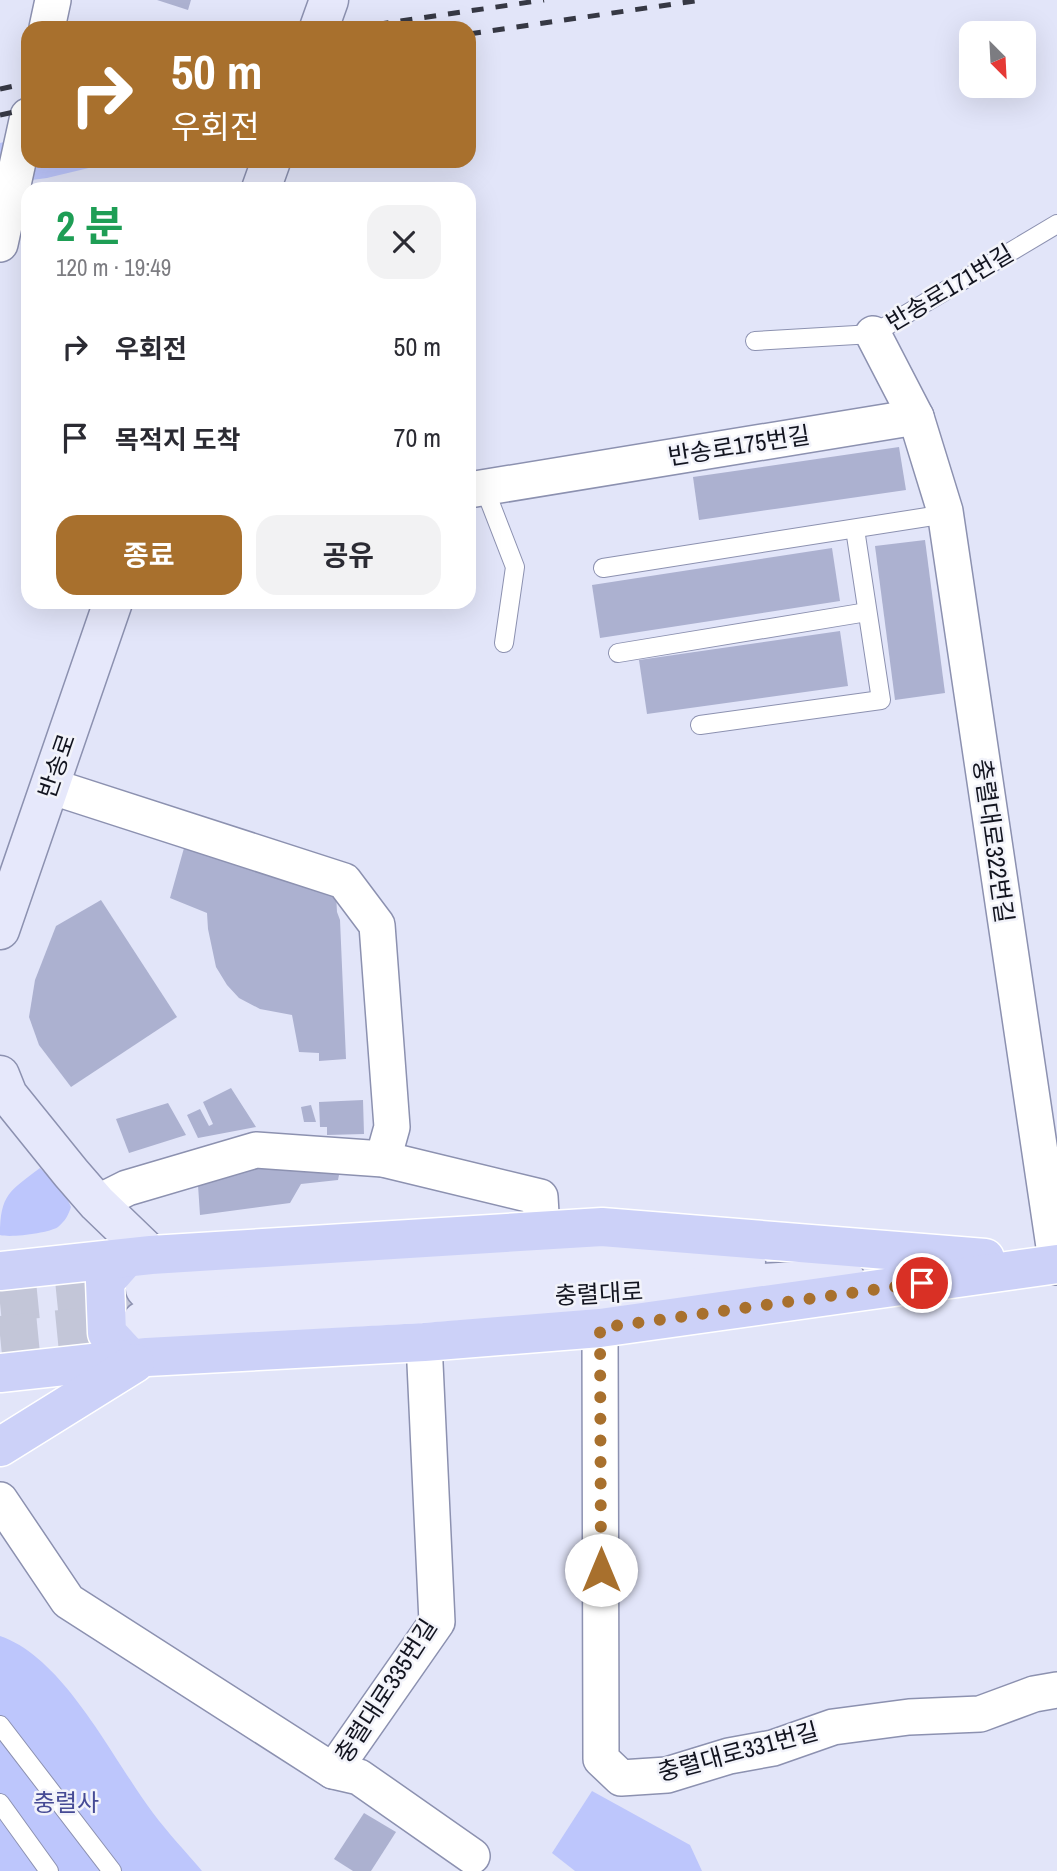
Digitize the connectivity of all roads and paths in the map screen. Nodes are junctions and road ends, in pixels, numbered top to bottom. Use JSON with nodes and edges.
{"nodes":[{"id":1,"x":53,"y":0,"type":"edge"},
{"id":2,"x":329,"y":0,"type":"edge"},
{"id":3,"x":48,"y":21,"type":"edge"},
{"id":4,"x":322,"y":21,"type":"edge"},
{"id":5,"x":21,"y":148,"type":"edge"},
{"id":6,"x":1057,"y":224,"type":"edge"},
{"id":7,"x":0,"y":244,"type":"edge"},
{"id":8,"x":873,"y":334,"type":"junction"},
{"id":9,"x":755,"y":341,"type":"dead end"},
{"id":10,"x":916,"y":417,"type":"junction"},
{"id":11,"x":477,"y":488,"type":"edge"},
{"id":12,"x":946,"y":514,"type":"junction"},
{"id":13,"x":855,"y":528,"type":"junction"},
{"id":14,"x":603,"y":568,"type":"dead end"},
{"id":15,"x":111,"y":609,"type":"edge"},
{"id":16,"x":867,"y":612,"type":"junction"},
{"id":17,"x":504,"y":643,"type":"dead end"},
{"id":18,"x":618,"y":653,"type":"dead end"},
{"id":19,"x":700,"y":725,"type":"dead end"},
{"id":20,"x":50,"y":786,"type":"junction"},
{"id":21,"x":0,"y":930,"type":"edge"},
{"id":22,"x":0,"y":1075,"type":"edge"},
{"id":23,"x":383,"y":1159,"type":"junction"},
{"id":24,"x":97,"y":1203,"type":"junction"},
{"id":25,"x":542,"y":1230,"type":"junction"},
{"id":26,"x":1057,"y":1265,"type":"edge"},
{"id":27,"x":0,"y":1271,"type":"edge"},
{"id":28,"x":140,"y":1306,"type":"junction"},
{"id":29,"x":600,"y":1328,"type":"junction"},
{"id":30,"x":424,"y":1342,"type":"junction"},
{"id":31,"x":0,"y":1373,"type":"edge"},
{"id":32,"x":0,"y":1447,"type":"edge"},
{"id":33,"x":0,"y":1500,"type":"edge"},
{"id":34,"x":1057,"y":1690,"type":"edge"},
{"id":35,"x":0,"y":1725,"type":"edge"},
{"id":36,"x":333,"y":1771,"type":"junction"},
{"id":37,"x":0,"y":1803,"type":"edge"},
{"id":38,"x":472,"y":1856,"type":"dead end"},
{"id":39,"x":49,"y":1871,"type":"edge"},
{"id":40,"x":112,"y":1871,"type":"edge"}],
"edges":[{"from":1,"to":3,"type":"street"},
{"from":2,"to":4,"type":"main road"},
{"from":5,"to":7,"type":"street"},
{"from":6,"to":8,"type":"lane","name":"반송로171번길"},
{"from":8,"to":9,"type":"lane","name":"반송로171번길"},
{"from":8,"to":10,"type":"street"},
{"from":10,"to":11,"type":"street","name":"반송로175번길"},
{"from":10,"to":12,"type":"street","name":"충렬대로322번길"},
{"from":11,"to":17,"type":"lane"},
{"from":12,"to":13,"type":"lane"},
{"from":12,"to":26,"type":"street","name":"충렬대로322번길"},
{"from":13,"to":14,"type":"lane"},
{"from":13,"to":16,"type":"lane"},
{"from":15,"to":20,"type":"main road","name":"반송로"},
{"from":16,"to":18,"type":"lane"},
{"from":16,"to":19,"type":"lane"},
{"from":20,"to":21,"type":"main road","name":"반송로"},
{"from":20,"to":23,"type":"street"},
{"from":22,"to":24,"type":"main road"},
{"from":23,"to":24,"type":"street"},
{"from":23,"to":25,"type":"street"},
{"from":24,"to":28,"type":"main road"},
{"from":25,"to":26,"type":"main road"},
{"from":25,"to":28,"type":"main road"},
{"from":26,"to":28,"type":"main road","name":"충렬대로"},
{"from":26,"to":29,"type":"main road"},
{"from":27,"to":28,"type":"main road"},
{"from":28,"to":30,"type":"main road"},
{"from":28,"to":31,"type":"main road"},
{"from":28,"to":32,"type":"main road"},
{"from":29,"to":30,"type":"main road"},
{"from":29,"to":34,"type":"street","name":"충렬대로331번길"},
{"from":30,"to":36,"type":"street","name":"충렬대로335번길"},
{"from":33,"to":36,"type":"street","name":"충렬대로335번길"},
{"from":35,"to":40,"type":"lane"},
{"from":36,"to":38,"type":"street"},
{"from":37,"to":39,"type":"lane"}]}
